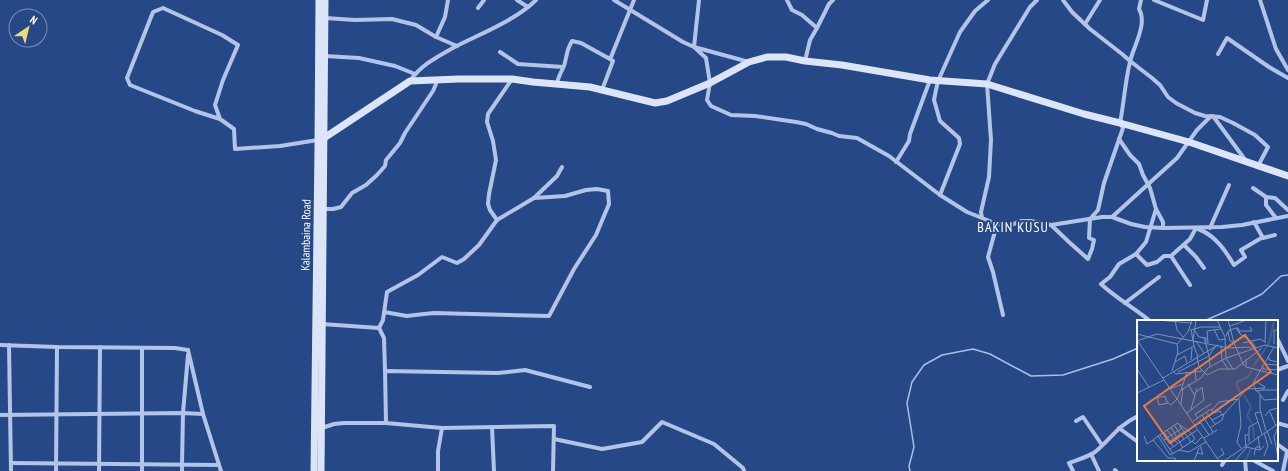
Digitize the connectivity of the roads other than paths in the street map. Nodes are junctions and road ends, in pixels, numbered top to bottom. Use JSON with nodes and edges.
{"nodes":[{"id":1,"x":319,"y":0,"type":"edge"},
{"id":2,"x":325,"y":0,"type":"edge"},
{"id":3,"x":448,"y":0,"type":"edge"},
{"id":4,"x":484,"y":0,"type":"edge"},
{"id":5,"x":517,"y":0,"type":"edge"},
{"id":6,"x":536,"y":0,"type":"edge"},
{"id":7,"x":614,"y":0,"type":"edge"},
{"id":8,"x":634,"y":0,"type":"edge"},
{"id":9,"x":699,"y":0,"type":"edge"},
{"id":10,"x":787,"y":0,"type":"edge"},
{"id":11,"x":833,"y":0,"type":"edge"},
{"id":12,"x":988,"y":0,"type":"edge"},
{"id":13,"x":1037,"y":0,"type":"edge"},
{"id":14,"x":1063,"y":0,"type":"edge"},
{"id":15,"x":1100,"y":0,"type":"edge"},
{"id":16,"x":1141,"y":0,"type":"edge"},
{"id":17,"x":1154,"y":0,"type":"edge"},
{"id":18,"x":1207,"y":0,"type":"edge"},
{"id":19,"x":1260,"y":0,"type":"edge"},
{"id":20,"x":528,"y":7,"type":"junction"},
{"id":21,"x":478,"y":8,"type":"dead end"},
{"id":22,"x":630,"y":10,"type":"junction"},
{"id":23,"x":325,"y":18,"type":"junction"},
{"id":24,"x":1085,"y":24,"type":"junction"},
{"id":25,"x":817,"y":28,"type":"junction"},
{"id":26,"x":436,"y":37,"type":"junction"},
{"id":27,"x":457,"y":46,"type":"junction"},
{"id":28,"x":694,"y":47,"type":"junction"},
{"id":29,"x":500,"y":52,"type":"dead end"},
{"id":30,"x":1218,"y":54,"type":"dead end"},
{"id":31,"x":325,"y":56,"type":"junction"},
{"id":32,"x":610,"y":59,"type":"junction"},
{"id":33,"x":805,"y":61,"type":"junction"},
{"id":34,"x":749,"y":62,"type":"junction"},
{"id":35,"x":1130,"y":62,"type":"junction"},
{"id":36,"x":563,"y":67,"type":"junction"},
{"id":37,"x":1288,"y":70,"type":"edge"},
{"id":38,"x":414,"y":74,"type":"junction"},
{"id":39,"x":1288,"y":78,"type":"edge"},
{"id":40,"x":512,"y":79,"type":"junction"},
{"id":41,"x":435,"y":80,"type":"junction"},
{"id":42,"x":930,"y":80,"type":"junction"},
{"id":43,"x":410,"y":81,"type":"junction"},
{"id":44,"x":938,"y":81,"type":"junction"},
{"id":45,"x":710,"y":83,"type":"junction"},
{"id":46,"x":557,"y":84,"type":"junction"},
{"id":47,"x":987,"y":84,"type":"junction"},
{"id":48,"x":602,"y":90,"type":"junction"},
{"id":49,"x":1212,"y":116,"type":"junction"},
{"id":50,"x":220,"y":119,"type":"junction"},
{"id":51,"x":1120,"y":122,"type":"junction"},
{"id":52,"x":321,"y":139,"type":"junction"},
{"id":53,"x":1120,"y":139,"type":"junction"},
{"id":54,"x":1189,"y":142,"type":"junction"},
{"id":55,"x":896,"y":162,"type":"junction"},
{"id":56,"x":1247,"y":162,"type":"junction"},
{"id":57,"x":1258,"y":166,"type":"junction"},
{"id":58,"x":562,"y":167,"type":"dead end"},
{"id":59,"x":1288,"y":176,"type":"edge"},
{"id":60,"x":1148,"y":183,"type":"junction"},
{"id":61,"x":1229,"y":185,"type":"dead end"},
{"id":62,"x":1253,"y":188,"type":"dead end"},
{"id":63,"x":940,"y":195,"type":"junction"},
{"id":64,"x":1266,"y":197,"type":"junction"},
{"id":65,"x":534,"y":198,"type":"junction"},
{"id":66,"x":323,"y":209,"type":"junction"},
{"id":67,"x":1156,"y":209,"type":"junction"},
{"id":68,"x":1288,"y":210,"type":"edge"},
{"id":69,"x":1288,"y":216,"type":"edge"},
{"id":70,"x":1112,"y":217,"type":"junction"},
{"id":71,"x":982,"y":218,"type":"junction"},
{"id":72,"x":1276,"y":218,"type":"junction"},
{"id":73,"x":1090,"y":219,"type":"junction"},
{"id":74,"x":496,"y":220,"type":"junction"},
{"id":75,"x":1254,"y":222,"type":"junction"},
{"id":76,"x":997,"y":224,"type":"junction"},
{"id":77,"x":1051,"y":225,"type":"junction"},
{"id":78,"x":1150,"y":227,"type":"junction"},
{"id":79,"x":1163,"y":228,"type":"junction"},
{"id":80,"x":1195,"y":228,"type":"junction"},
{"id":81,"x":1210,"y":228,"type":"junction"},
{"id":82,"x":1274,"y":235,"type":"dead end"},
{"id":83,"x":1263,"y":237,"type":"junction"},
{"id":84,"x":1184,"y":245,"type":"junction"},
{"id":85,"x":1136,"y":254,"type":"junction"},
{"id":86,"x":1171,"y":256,"type":"junction"},
{"id":87,"x":1204,"y":268,"type":"dead end"},
{"id":88,"x":1159,"y":277,"type":"dead end"},
{"id":89,"x":1190,"y":285,"type":"dead end"},
{"id":90,"x":1125,"y":303,"type":"junction"},
{"id":91,"x":384,"y":312,"type":"junction"},
{"id":92,"x":1003,"y":315,"type":"dead end"},
{"id":93,"x":1149,"y":320,"type":"edge"},
{"id":94,"x":322,"y":324,"type":"junction"},
{"id":95,"x":379,"y":328,"type":"junction"},
{"id":96,"x":1278,"y":340,"type":"edge"},
{"id":97,"x":0,"y":345,"type":"edge"},
{"id":98,"x":9,"y":345,"type":"junction"},
{"id":99,"x":57,"y":347,"type":"junction"},
{"id":100,"x":100,"y":347,"type":"junction"},
{"id":101,"x":142,"y":348,"type":"junction"},
{"id":102,"x":188,"y":350,"type":"junction"},
{"id":103,"x":1288,"y":361,"type":"edge"},
{"id":104,"x":1288,"y":366,"type":"edge"},
{"id":105,"x":1278,"y":370,"type":"edge"},
{"id":106,"x":385,"y":371,"type":"junction"},
{"id":107,"x":590,"y":387,"type":"dead end"},
{"id":108,"x":1288,"y":392,"type":"edge"},
{"id":109,"x":1283,"y":400,"type":"dead end"},
{"id":110,"x":183,"y":413,"type":"junction"},
{"id":111,"x":56,"y":414,"type":"junction"},
{"id":112,"x":99,"y":414,"type":"junction"},
{"id":113,"x":142,"y":414,"type":"junction"},
{"id":114,"x":203,"y":414,"type":"junction"},
{"id":115,"x":0,"y":415,"type":"edge"},
{"id":116,"x":10,"y":415,"type":"junction"},
{"id":117,"x":1137,"y":417,"type":"edge"},
{"id":118,"x":1076,"y":421,"type":"dead end"},
{"id":119,"x":386,"y":423,"type":"junction"},
{"id":120,"x":1278,"y":423,"type":"edge"},
{"id":121,"x":322,"y":426,"type":"junction"},
{"id":122,"x":1288,"y":426,"type":"edge"},
{"id":123,"x":492,"y":427,"type":"junction"},
{"id":124,"x":442,"y":428,"type":"junction"},
{"id":125,"x":1119,"y":428,"type":"junction"},
{"id":126,"x":554,"y":439,"type":"junction"},
{"id":127,"x":1137,"y":441,"type":"edge"},
{"id":128,"x":1102,"y":445,"type":"junction"},
{"id":129,"x":1278,"y":445,"type":"edge"},
{"id":130,"x":1288,"y":452,"type":"edge"},
{"id":131,"x":1091,"y":454,"type":"junction"},
{"id":132,"x":1224,"y":461,"type":"edge"},
{"id":133,"x":1245,"y":461,"type":"edge"},
{"id":134,"x":1256,"y":461,"type":"edge"},
{"id":135,"x":11,"y":463,"type":"junction"},
{"id":136,"x":56,"y":463,"type":"junction"},
{"id":137,"x":100,"y":464,"type":"junction"},
{"id":138,"x":142,"y":464,"type":"junction"},
{"id":139,"x":182,"y":464,"type":"junction"},
{"id":140,"x":219,"y":465,"type":"junction"},
{"id":141,"x":1222,"y":465,"type":"dead end"},
{"id":142,"x":11,"y":471,"type":"edge"},
{"id":143,"x":56,"y":471,"type":"edge"},
{"id":144,"x":99,"y":471,"type":"edge"},
{"id":145,"x":142,"y":471,"type":"edge"},
{"id":146,"x":182,"y":471,"type":"edge"},
{"id":147,"x":221,"y":471,"type":"edge"},
{"id":148,"x":314,"y":471,"type":"edge"},
{"id":149,"x":321,"y":471,"type":"edge"},
{"id":150,"x":438,"y":471,"type":"edge"},
{"id":151,"x":494,"y":471,"type":"edge"},
{"id":152,"x":553,"y":471,"type":"edge"},
{"id":153,"x":744,"y":471,"type":"edge"},
{"id":154,"x":1073,"y":471,"type":"edge"},
{"id":155,"x":1099,"y":471,"type":"edge"},
{"id":156,"x":1246,"y":471,"type":"edge"},
{"id":157,"x":1273,"y":471,"type":"edge"},
{"id":158,"x":1283,"y":471,"type":"edge"}],
"edges":[{"from":1,"to":52,"type":"street","name":"Kalambaina Road"},
{"from":2,"to":23,"type":"street"},
{"from":3,"to":26,"type":"street"},
{"from":4,"to":21,"type":"street"},
{"from":5,"to":20,"type":"street"},
{"from":6,"to":20,"type":"street"},
{"from":7,"to":22,"type":"street"},
{"from":8,"to":22,"type":"street"},
{"from":9,"to":28,"type":"street"},
{"from":10,"to":25,"type":"street"},
{"from":11,"to":25,"type":"street"},
{"from":12,"to":44,"type":"street"},
{"from":13,"to":47,"type":"street"},
{"from":14,"to":24,"type":"street"},
{"from":15,"to":24,"type":"street"},
{"from":16,"to":35,"type":"street"},
{"from":17,"to":18,"type":"street"},
{"from":19,"to":37,"type":"street"},
{"from":20,"to":27,"type":"street"},
{"from":22,"to":28,"type":"street"},
{"from":22,"to":32,"type":"street"},
{"from":23,"to":26,"type":"street"},
{"from":23,"to":31,"type":"street"},
{"from":24,"to":35,"type":"street"},
{"from":25,"to":33,"type":"street"},
{"from":26,"to":27,"type":"street"},
{"from":27,"to":38,"type":"street"},
{"from":28,"to":34,"type":"street"},
{"from":28,"to":45,"type":"street"},
{"from":29,"to":36,"type":"street"},
{"from":30,"to":39,"type":"street"},
{"from":31,"to":38,"type":"street"},
{"from":31,"to":52,"type":"street"},
{"from":32,"to":36,"type":"street"},
{"from":32,"to":48,"type":"street"},
{"from":33,"to":34,"type":"street"},
{"from":33,"to":42,"type":"street"},
{"from":34,"to":45,"type":"street"},
{"from":35,"to":49,"type":"street"},
{"from":35,"to":51,"type":"street"},
{"from":36,"to":46,"type":"street"},
{"from":38,"to":43,"type":"street"},
{"from":40,"to":41,"type":"street"},
{"from":40,"to":46,"type":"street"},
{"from":40,"to":74,"type":"street"},
{"from":41,"to":43,"type":"street"},
{"from":41,"to":66,"type":"street"},
{"from":42,"to":44,"type":"street"},
{"from":42,"to":55,"type":"street"},
{"from":43,"to":52,"type":"street"},
{"from":44,"to":47,"type":"street"},
{"from":44,"to":63,"type":"street"},
{"from":45,"to":48,"type":"street"},
{"from":45,"to":55,"type":"street"},
{"from":46,"to":48,"type":"street"},
{"from":47,"to":51,"type":"street"},
{"from":47,"to":71,"type":"street"},
{"from":49,"to":54,"type":"street"},
{"from":49,"to":56,"type":"street"},
{"from":49,"to":57,"type":"street"},
{"from":50,"to":50,"type":"street"},
{"from":50,"to":52,"type":"street"},
{"from":51,"to":53,"type":"street"},
{"from":51,"to":54,"type":"street"},
{"from":52,"to":66,"type":"street"},
{"from":52,"to":148,"type":"street","name":"Kalambaina Road"},
{"from":53,"to":60,"type":"street"},
{"from":53,"to":73,"type":"street"},
{"from":54,"to":56,"type":"street"},
{"from":54,"to":60,"type":"street"},
{"from":55,"to":63,"type":"street"},
{"from":56,"to":57,"type":"street"},
{"from":57,"to":59,"type":"street"},
{"from":58,"to":65,"type":"street"},
{"from":60,"to":67,"type":"street"},
{"from":60,"to":70,"type":"street"},
{"from":61,"to":81,"type":"street"},
{"from":62,"to":64,"type":"street"},
{"from":63,"to":71,"type":"street"},
{"from":64,"to":68,"type":"street"},
{"from":64,"to":72,"type":"street"},
{"from":65,"to":74,"type":"street"},
{"from":65,"to":91,"type":"street"},
{"from":66,"to":94,"type":"street"},
{"from":67,"to":78,"type":"street"},
{"from":67,"to":79,"type":"street"},
{"from":69,"to":72,"type":"street"},
{"from":70,"to":73,"type":"street"},
{"from":70,"to":78,"type":"street"},
{"from":71,"to":76,"type":"street"},
{"from":72,"to":75,"type":"street"},
{"from":73,"to":77,"type":"street"},
{"from":73,"to":77,"type":"street"},
{"from":74,"to":91,"type":"street"},
{"from":75,"to":81,"type":"street"},
{"from":75,"to":83,"type":"street"},
{"from":76,"to":77,"type":"street"},
{"from":76,"to":92,"type":"street"},
{"from":78,"to":79,"type":"street"},
{"from":78,"to":85,"type":"street"},
{"from":79,"to":80,"type":"street"},
{"from":80,"to":81,"type":"street"},
{"from":80,"to":83,"type":"street"},
{"from":80,"to":84,"type":"street"},
{"from":82,"to":83,"type":"street"},
{"from":84,"to":86,"type":"street"},
{"from":84,"to":87,"type":"street"},
{"from":85,"to":86,"type":"street"},
{"from":85,"to":90,"type":"street"},
{"from":86,"to":89,"type":"street"},
{"from":88,"to":90,"type":"street"},
{"from":90,"to":93,"type":"street"},
{"from":91,"to":95,"type":"street"},
{"from":94,"to":95,"type":"street"},
{"from":94,"to":121,"type":"street"},
{"from":95,"to":106,"type":"street"},
{"from":96,"to":103,"type":"street"},
{"from":97,"to":98,"type":"street"},
{"from":98,"to":99,"type":"street"},
{"from":98,"to":116,"type":"street"},
{"from":99,"to":100,"type":"street"},
{"from":99,"to":111,"type":"street"},
{"from":100,"to":101,"type":"street"},
{"from":100,"to":112,"type":"street"},
{"from":101,"to":102,"type":"street"},
{"from":101,"to":113,"type":"street"},
{"from":102,"to":110,"type":"street"},
{"from":102,"to":114,"type":"street"},
{"from":104,"to":105,"type":"street"},
{"from":106,"to":107,"type":"street"},
{"from":106,"to":119,"type":"street"},
{"from":108,"to":109,"type":"street"},
{"from":110,"to":113,"type":"street"},
{"from":110,"to":114,"type":"street"},
{"from":110,"to":139,"type":"street"},
{"from":111,"to":112,"type":"street"},
{"from":111,"to":116,"type":"street"},
{"from":111,"to":136,"type":"street"},
{"from":112,"to":113,"type":"street"},
{"from":112,"to":137,"type":"street"},
{"from":113,"to":138,"type":"street"},
{"from":114,"to":140,"type":"street"},
{"from":115,"to":116,"type":"street"},
{"from":116,"to":135,"type":"street"},
{"from":117,"to":125,"type":"street"},
{"from":118,"to":128,"type":"street"},
{"from":119,"to":121,"type":"street"},
{"from":119,"to":124,"type":"street"},
{"from":120,"to":122,"type":"street"},
{"from":121,"to":149,"type":"street"},
{"from":123,"to":124,"type":"street"},
{"from":123,"to":126,"type":"street"},
{"from":123,"to":151,"type":"street"},
{"from":124,"to":150,"type":"street"},
{"from":125,"to":127,"type":"street"},
{"from":125,"to":128,"type":"street"},
{"from":126,"to":152,"type":"street"},
{"from":126,"to":153,"type":"street"},
{"from":128,"to":131,"type":"street"},
{"from":129,"to":130,"type":"street"},
{"from":130,"to":158,"type":"street"},
{"from":131,"to":154,"type":"street"},
{"from":131,"to":155,"type":"street"},
{"from":132,"to":141,"type":"street"},
{"from":133,"to":156,"type":"street"},
{"from":134,"to":157,"type":"street"},
{"from":135,"to":136,"type":"street"},
{"from":135,"to":142,"type":"street"},
{"from":136,"to":137,"type":"street"},
{"from":136,"to":143,"type":"street"},
{"from":137,"to":138,"type":"street"},
{"from":137,"to":144,"type":"street"},
{"from":138,"to":139,"type":"street"},
{"from":138,"to":145,"type":"street"},
{"from":139,"to":140,"type":"street"},
{"from":139,"to":146,"type":"street"},
{"from":140,"to":147,"type":"street"}]}
